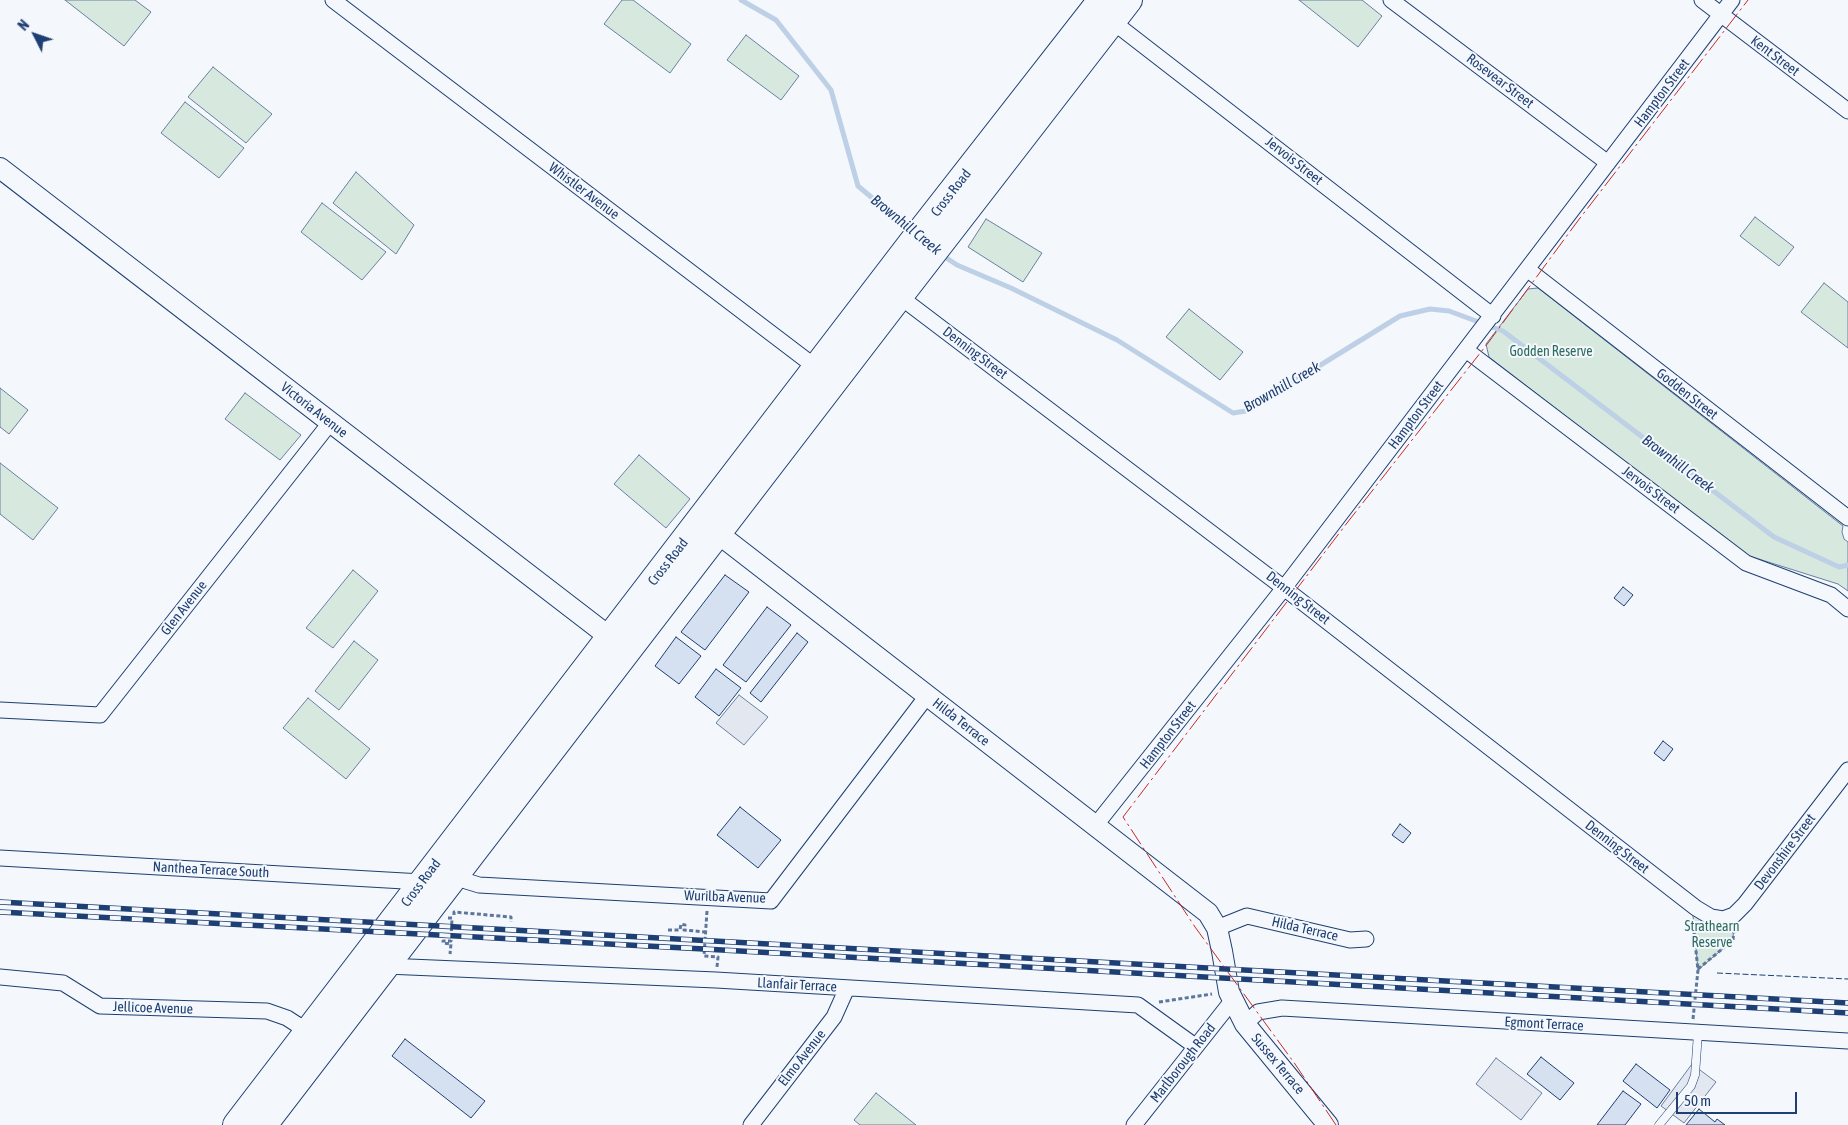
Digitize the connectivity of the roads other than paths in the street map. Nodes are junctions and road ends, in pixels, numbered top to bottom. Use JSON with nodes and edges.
{"nodes":[{"id":1,"x":333,"y":0,"type":"edge"},
{"id":2,"x":1129,"y":0,"type":"edge"},
{"id":3,"x":1391,"y":0,"type":"edge"},
{"id":4,"x":1702,"y":0,"type":"edge"},
{"id":5,"x":1732,"y":0,"type":"edge"},
{"id":6,"x":1098,"y":7,"type":"edge"},
{"id":7,"x":1721,"y":14,"type":"junction"},
{"id":8,"x":1848,"y":111,"type":"edge"},
{"id":9,"x":1608,"y":163,"type":"junction"},
{"id":10,"x":2,"y":173,"type":"edge"},
{"id":11,"x":1527,"y":270,"type":"junction"},
{"id":12,"x":891,"y":289,"type":"junction"},
{"id":13,"x":1488,"y":321,"type":"junction"},
{"id":14,"x":1466,"y":350,"type":"junction"},
{"id":15,"x":826,"y":376,"type":"junction"},
{"id":16,"x":330,"y":423,"type":"junction"},
{"id":17,"x":1848,"y":518,"type":"edge"},
{"id":18,"x":709,"y":527,"type":"junction"},
{"id":19,"x":1284,"y":588,"type":"junction"},
{"id":20,"x":1848,"y":609,"type":"edge"},
{"id":21,"x":618,"y":644,"type":"junction"},
{"id":22,"x":927,"y":696,"type":"junction"},
{"id":23,"x":0,"y":710,"type":"edge"},
{"id":24,"x":1848,"y":770,"type":"edge"},
{"id":25,"x":1096,"y":826,"type":"junction"},
{"id":26,"x":0,"y":858,"type":"edge"},
{"id":27,"x":456,"y":874,"type":"junction"},
{"id":28,"x":422,"y":882,"type":"junction"},
{"id":29,"x":1711,"y":917,"type":"joint"},
{"id":30,"x":1217,"y":928,"type":"junction"},
{"id":31,"x":1366,"y":939,"type":"dead end"},
{"id":32,"x":386,"y":966,"type":"junction"},
{"id":33,"x":0,"y":977,"type":"edge"},
{"id":34,"x":847,"y":988,"type":"junction"},
{"id":35,"x":1230,"y":996,"type":"junction"},
{"id":36,"x":1245,"y":1024,"type":"junction"},
{"id":37,"x":308,"y":1031,"type":"junction"},
{"id":38,"x":1695,"y":1033,"type":"junction"},
{"id":39,"x":1848,"y":1041,"type":"edge"},
{"id":40,"x":1195,"y":1046,"type":"junction"},
{"id":41,"x":236,"y":1125,"type":"edge"},
{"id":42,"x":264,"y":1125,"type":"edge"},
{"id":43,"x":751,"y":1125,"type":"edge"},
{"id":44,"x":1134,"y":1125,"type":"edge"},
{"id":45,"x":1328,"y":1125,"type":"edge"},
{"id":46,"x":1659,"y":1125,"type":"edge"}],
"edges":[{"from":1,"to":15,"type":"street","name":"Whistler Avenue"},
{"from":2,"to":6,"type":"highway","name":"Cross Road"},
{"from":3,"to":9,"type":"street","name":"Rosevear Street"},
{"from":4,"to":7,"type":"street","name":"Kent Street"},
{"from":5,"to":7,"type":"street","name":"Hampton Street"},
{"from":6,"to":12,"type":"highway","name":"Cross Road"},
{"from":6,"to":13,"type":"street","name":"Jervois Street"},
{"from":7,"to":8,"type":"street","name":"Kent Street"},
{"from":7,"to":9,"type":"street","name":"Hampton Street"},
{"from":9,"to":11,"type":"street","name":"Hampton Street"},
{"from":10,"to":16,"type":"street","name":"Victoria Avenue"},
{"from":11,"to":13,"type":"street","name":"Hampton Street"},
{"from":11,"to":17,"type":"street","name":"Godden Street"},
{"from":12,"to":15,"type":"highway","name":"Cross Road"},
{"from":12,"to":19,"type":"street","name":"Denning Street"},
{"from":13,"to":14,"type":"street","name":"Hampton Street"},
{"from":14,"to":19,"type":"street","name":"Hampton Street"},
{"from":14,"to":20,"type":"street","name":"Jervois Street"},
{"from":15,"to":18,"type":"highway","name":"Cross Road"},
{"from":16,"to":21,"type":"street","name":"Victoria Avenue"},
{"from":16,"to":23,"type":"street","name":"Glen Avenue"},
{"from":18,"to":21,"type":"highway","name":"Cross Road"},
{"from":18,"to":22,"type":"street","name":"Hilda Terrace"},
{"from":19,"to":25,"type":"street","name":"Hampton Street"},
{"from":19,"to":29,"type":"street","name":"Denning Street"},
{"from":21,"to":27,"type":"highway","name":"Cross Road"},
{"from":21,"to":28,"type":"highway","name":"Cross Road"},
{"from":22,"to":25,"type":"street","name":"Hilda Terrace"},
{"from":22,"to":27,"type":"street","name":"Wurilba Avenue"},
{"from":24,"to":29,"type":"street","name":"Devonshire Street"},
{"from":25,"to":30,"type":"street","name":"Hilda Terrace"},
{"from":26,"to":28,"type":"street","name":"Nanthea Terrace South"},
{"from":27,"to":32,"type":"highway","name":"Cross Road"},
{"from":28,"to":37,"type":"highway","name":"Cross Road"},
{"from":30,"to":31,"type":"street","name":"Hilda Terrace"},
{"from":30,"to":35,"type":"street","name":"Hilda Terrace"},
{"from":32,"to":34,"type":"street","name":"Llanfair Terrace"},
{"from":32,"to":42,"type":"highway","name":"Cross Road"},
{"from":33,"to":37,"type":"street","name":"Jellicoe Avenue"},
{"from":34,"to":40,"type":"street","name":"Llanfair Terrace"},
{"from":34,"to":43,"type":"street","name":"Elmo Avenue"},
{"from":35,"to":36,"type":"street","name":"Sussex Terrace"},
{"from":35,"to":40,"type":"street","name":"Marlborough Road"},
{"from":36,"to":38,"type":"street","name":"Egmont Terrace"},
{"from":36,"to":45,"type":"street","name":"Sussex Terrace"},
{"from":37,"to":41,"type":"highway","name":"Cross Road"},
{"from":38,"to":39,"type":"street","name":"Egmont Terrace"},
{"from":38,"to":46,"type":"lane"},
{"from":40,"to":44,"type":"street","name":"Marlborough Road"}]}
